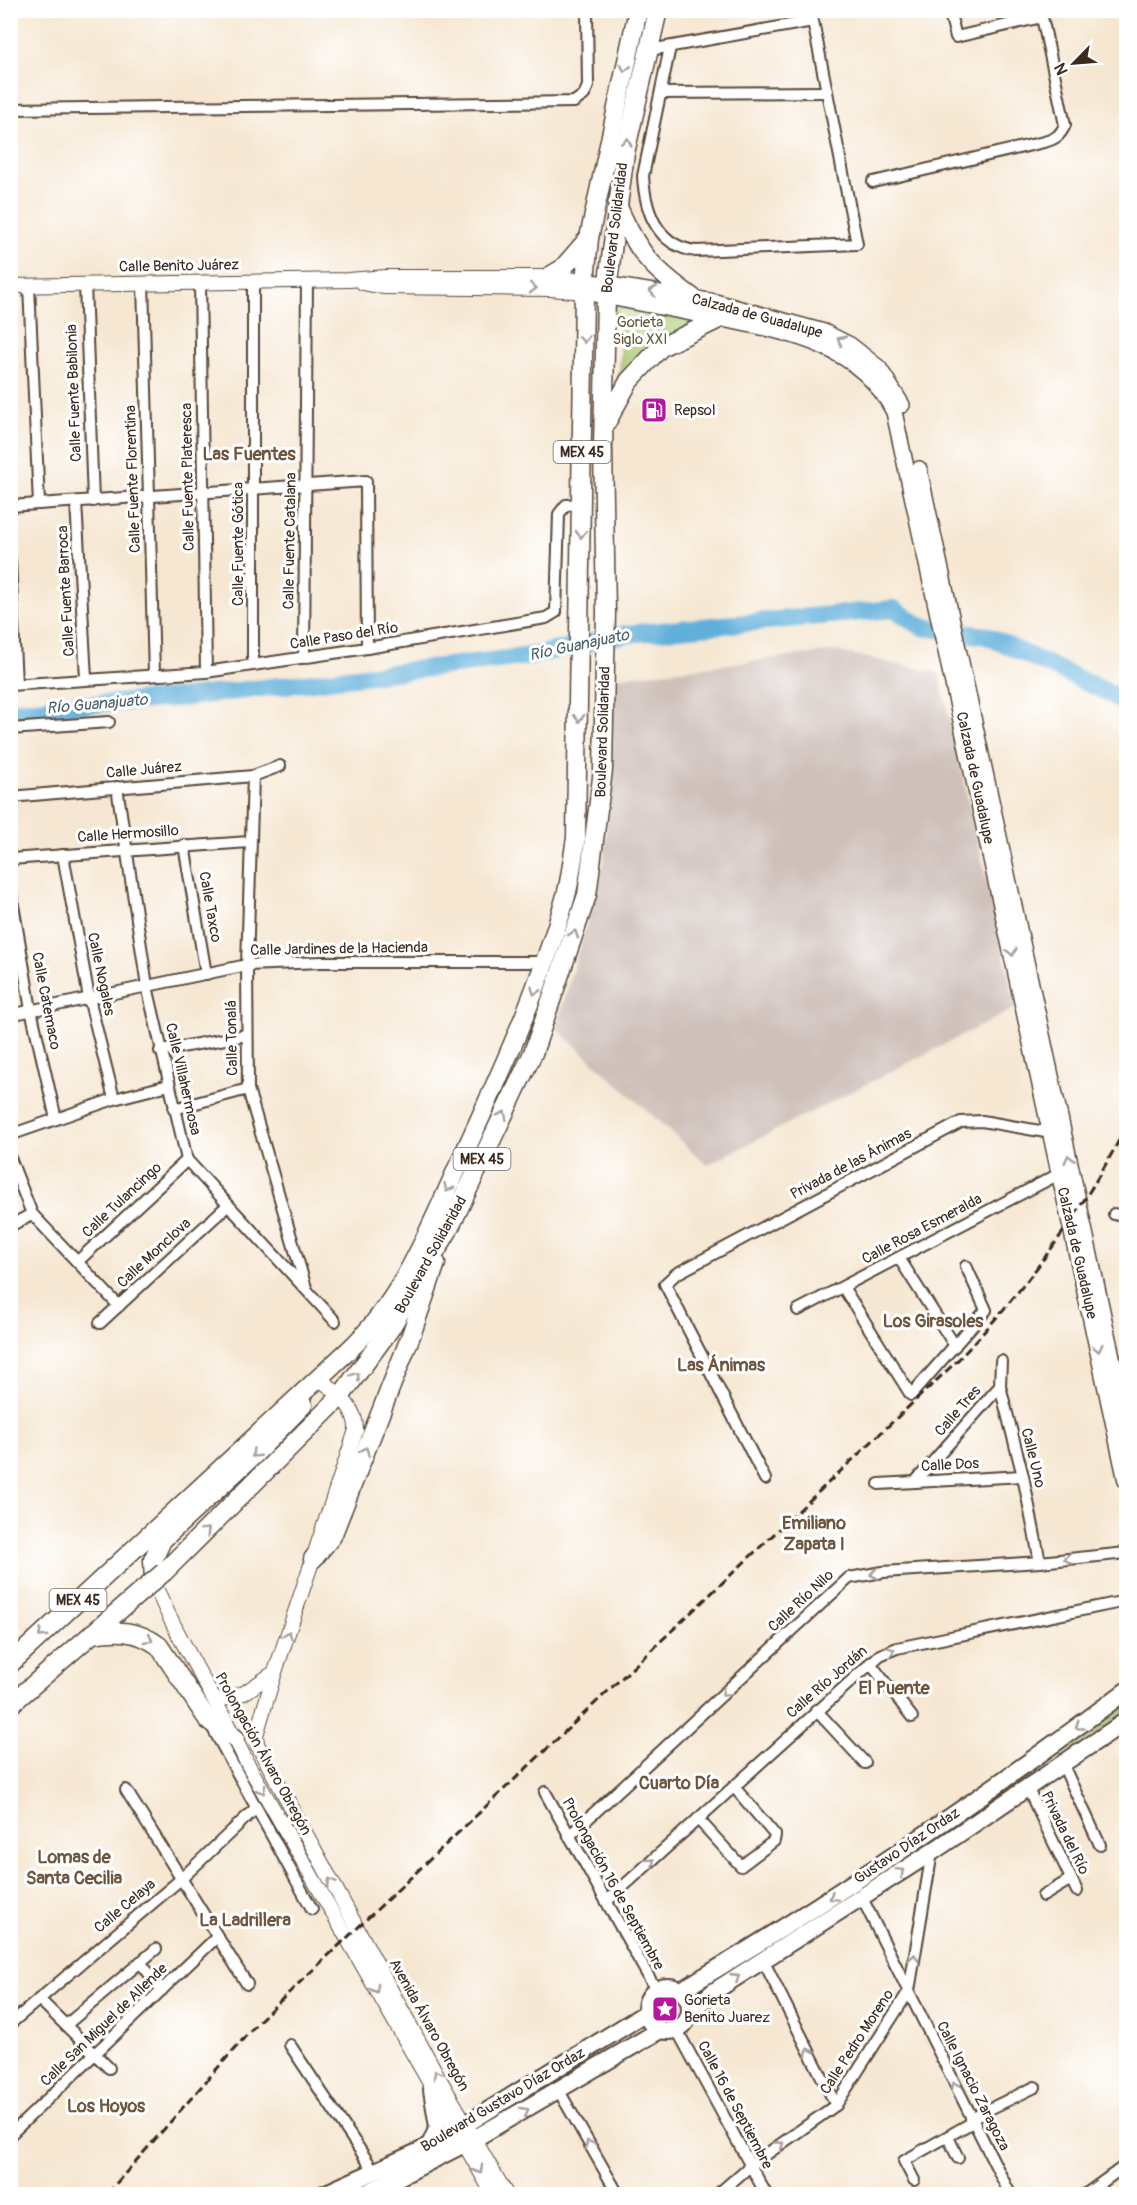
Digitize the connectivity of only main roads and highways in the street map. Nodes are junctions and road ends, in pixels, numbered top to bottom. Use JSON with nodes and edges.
{"nodes":[{"id":1,"x":638,"y":10,"type":"edge"},
{"id":2,"x":658,"y":10,"type":"edge"},
{"id":3,"x":618,"y":205,"type":"junction"},
{"id":4,"x":589,"y":238,"type":"junction"},
{"id":5,"x":548,"y":277,"type":"road end"},
{"id":6,"x":585,"y":286,"type":"junction"},
{"id":7,"x":607,"y":290,"type":"junction"},
{"id":8,"x":693,"y":298,"type":"junction"},
{"id":9,"x":719,"y":319,"type":"junction"},
{"id":10,"x":603,"y":430,"type":"junction"},
{"id":11,"x":942,"y":599,"type":"junction"},
{"id":12,"x":1057,"y":1134,"type":"junction"},
{"id":13,"x":447,"y":1230,"type":"junction"},
{"id":14,"x":318,"y":1377,"type":"junction"},
{"id":15,"x":1125,"y":1394,"type":"edge"},
{"id":16,"x":1120,"y":1422,"type":"edge"},
{"id":17,"x":1126,"y":1481,"type":"edge"},
{"id":18,"x":313,"y":1560,"type":"road end"},
{"id":19,"x":154,"y":1581,"type":"junction"},
{"id":20,"x":92,"y":1634,"type":"junction"},
{"id":21,"x":10,"y":1664,"type":"edge"},
{"id":22,"x":1126,"y":1691,"type":"edge"},
{"id":23,"x":10,"y":1705,"type":"edge"},
{"id":24,"x":1126,"y":1721,"type":"edge"},
{"id":25,"x":235,"y":1738,"type":"road end"},
{"id":26,"x":680,"y":1991,"type":"junction"},
{"id":27,"x":690,"y":2012,"type":"junction"},
{"id":28,"x":646,"y":2013,"type":"junction"},
{"id":29,"x":669,"y":2030,"type":"junction"},
{"id":30,"x":432,"y":2090,"type":"road end"},
{"id":31,"x":465,"y":2135,"type":"junction"},
{"id":32,"x":429,"y":2147,"type":"junction"},
{"id":33,"x":389,"y":2189,"type":"edge"},
{"id":34,"x":324,"y":2194,"type":"edge"},
{"id":35,"x":365,"y":2194,"type":"edge"}],
"edges":[{"from":1,"to":4,"type":"highway","name":"Boulevard Solidaridad","number":"MEX 45","one_way":true},
{"from":3,"to":2,"type":"highway","name":"Boulevard Solidaridad","number":"MEX 45","one_way":true},
{"from":3,"to":7,"type":"highway","name":"Boulevard Solidaridad","number":"MEX 45"},
{"from":3,"to":8,"type":"highway"},
{"from":4,"to":5,"type":"highway"},
{"from":4,"to":6,"type":"highway","name":"Boulevard Solidaridad","number":"MEX 45"},
{"from":6,"to":7,"type":"main road","name":"Calzada de Guadalupe"},
{"from":6,"to":14,"type":"highway","name":"Boulevard Solidaridad","number":"MEX 45","one_way":true},
{"from":8,"to":7,"type":"main road","name":"Calzada de Guadalupe","one_way":true},
{"from":7,"to":9,"type":"main road","name":"Calzada de Guadalupe"},
{"from":7,"to":10,"type":"highway","name":"Boulevard Solidaridad","number":"MEX 45"},
{"from":11,"to":8,"type":"main road","name":"Calzada de Guadalupe","one_way":true},
{"from":9,"to":10,"type":"highway"},
{"from":9,"to":11,"type":"main road","name":"Calzada de Guadalupe"},
{"from":13,"to":10,"type":"highway","name":"Boulevard Solidaridad","number":"MEX 45","one_way":true},
{"from":11,"to":12,"type":"main road","name":"Calzada de Guadalupe"},
{"from":15,"to":12,"type":"main road","name":"Calzada de Guadalupe","one_way":true},
{"from":12,"to":16,"type":"main road","name":"Calzada de Guadalupe","one_way":true},
{"from":18,"to":13,"type":"highway","one_way":true},
{"from":19,"to":13,"type":"highway","name":"Boulevard Solidaridad","number":"MEX 45","one_way":true},
{"from":14,"to":19,"type":"highway","one_way":true},
{"from":14,"to":21,"type":"highway","name":"Boulevard Solidaridad","number":"MEX 45","one_way":true},
{"from":15,"to":16,"type":"main road","name":"Calzada de Guadalupe"},
{"from":16,"to":17,"type":"main road","name":"Calzada de Guadalupe"},
{"from":19,"to":20,"type":"highway","name":"Boulevard Solidaridad","number":"MEX 45"},
{"from":20,"to":23,"type":"highway","name":"Boulevard Solidaridad","number":"MEX 45"},
{"from":20,"to":25,"type":"highway","one_way":true},
{"from":22,"to":26,"type":"main road","name":"Gustavo Díaz Ordaz","one_way":true},
{"from":27,"to":24,"type":"main road","name":"Gustavo Díaz Ordaz","one_way":true},
{"from":26,"to":27,"type":"main road"},
{"from":26,"to":28,"type":"main road"},
{"from":27,"to":29,"type":"main road"},
{"from":28,"to":29,"type":"main road"},
{"from":28,"to":31,"type":"main road","name":"Boulevard Gustavo Díaz Ordaz"},
{"from":31,"to":29,"type":"main road","name":"Boulevard Gustavo Díaz Ordaz","one_way":true},
{"from":30,"to":32,"type":"main road"},
{"from":31,"to":32,"type":"main road","name":"Boulevard Gustavo Díaz Ordaz"},
{"from":31,"to":33,"type":"main road","name":"Boulevard Gustavo Díaz Ordaz"},
{"from":32,"to":34,"type":"main road","name":"Boulevard Gustavo Díaz Ordaz"},
{"from":33,"to":35,"type":"main road","name":"Boulevard Gustavo Díaz Ordaz"}]}
